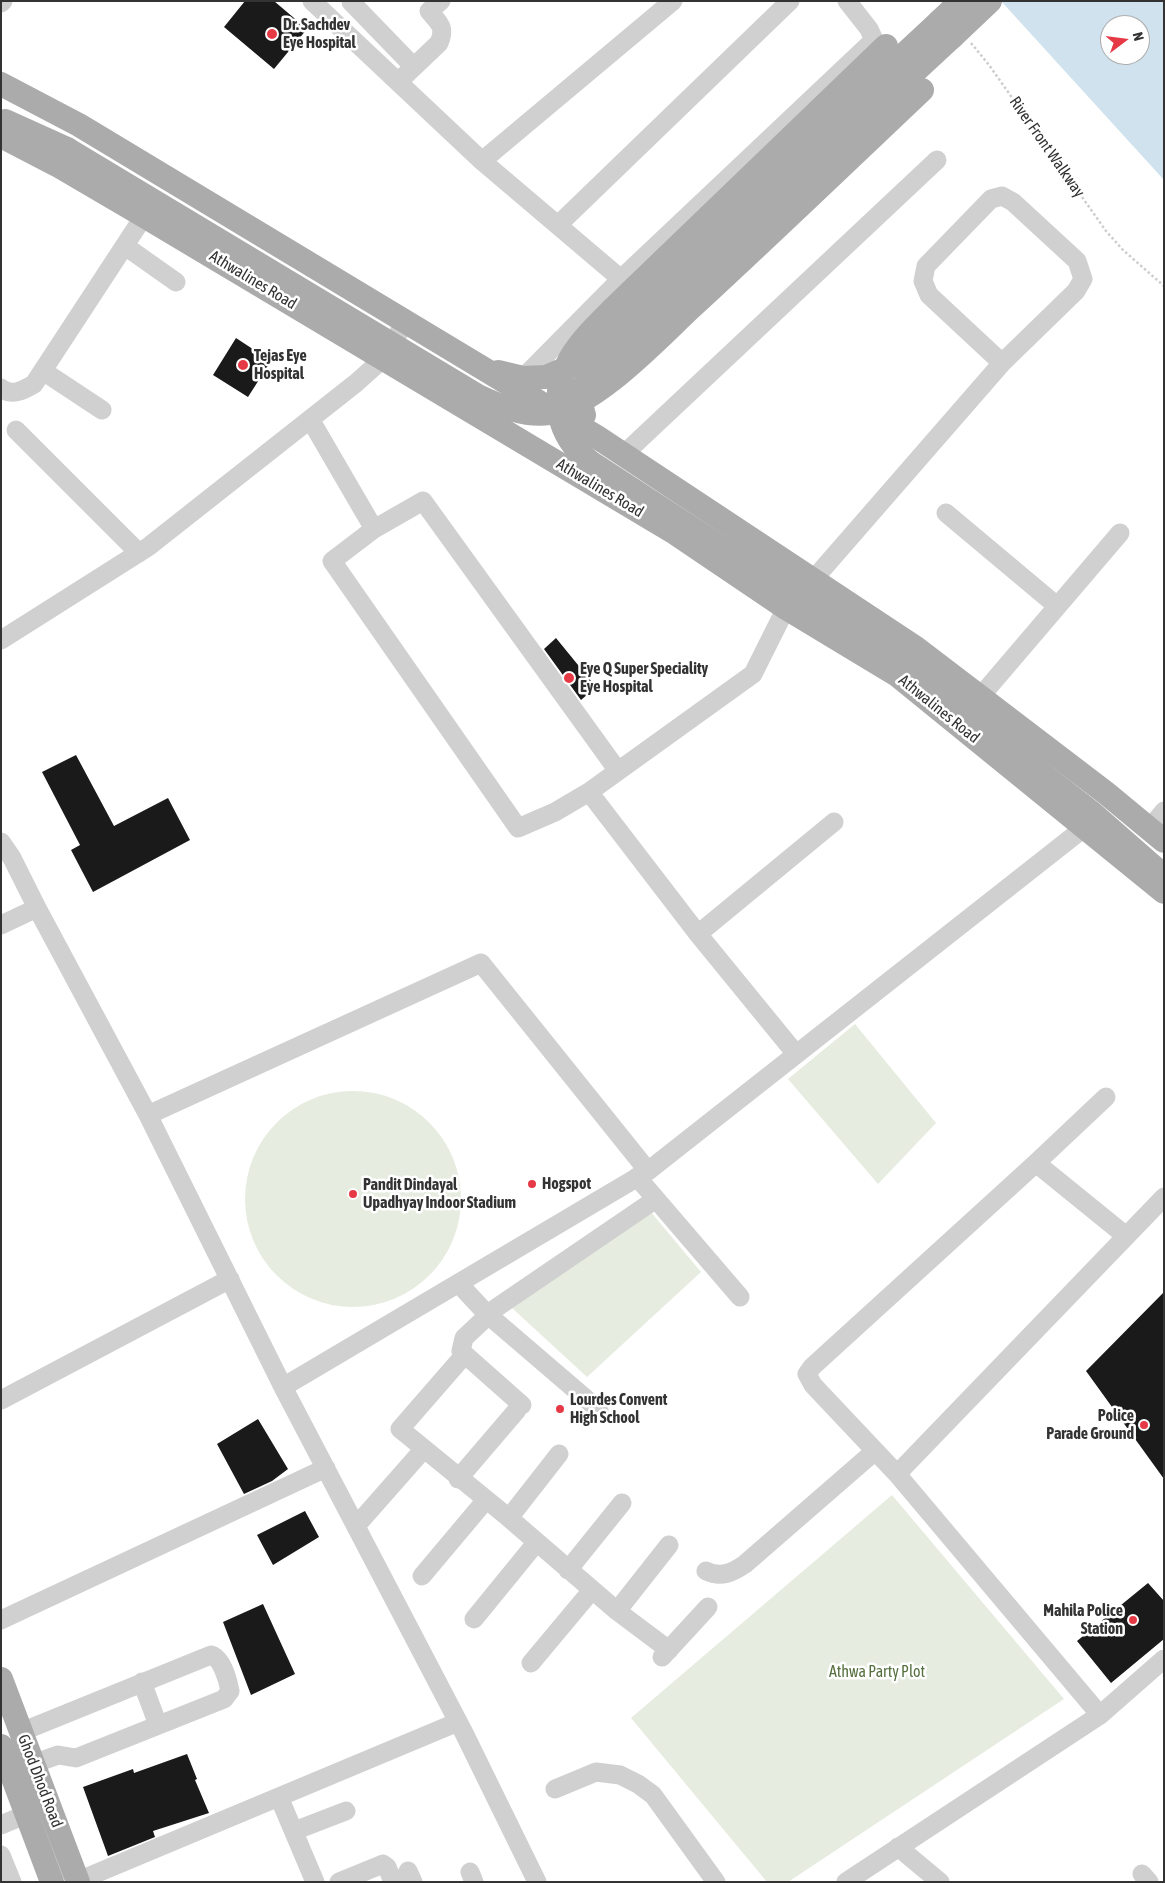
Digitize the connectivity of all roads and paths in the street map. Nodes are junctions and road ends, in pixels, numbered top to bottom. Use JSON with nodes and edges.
{"nodes":[{"id":1,"x":312,"y":1,"type":"edge"},
{"id":2,"x":673,"y":1,"type":"edge"},
{"id":3,"x":790,"y":1,"type":"edge"},
{"id":4,"x":847,"y":1,"type":"edge"},
{"id":5,"x":960,"y":1,"type":"edge"},
{"id":6,"x":990,"y":1,"type":"edge"},
{"id":7,"x":352,"y":2,"type":"edge"},
{"id":8,"x":430,"y":4,"type":"edge"},
{"id":9,"x":333,"y":23,"type":"junction"},
{"id":10,"x":948,"y":32,"type":"junction"},
{"id":11,"x":414,"y":67,"type":"junction"},
{"id":12,"x":398,"y":82,"type":"junction"},
{"id":13,"x":1,"y":84,"type":"edge"},
{"id":14,"x":1,"y":119,"type":"edge"},
{"id":15,"x":1,"y":136,"type":"edge"},
{"id":16,"x":937,"y":160,"type":"dead end"},
{"id":17,"x":482,"y":161,"type":"junction"},
{"id":18,"x":144,"y":216,"type":"junction"},
{"id":19,"x":558,"y":225,"type":"junction"},
{"id":20,"x":125,"y":246,"type":"junction"},
{"id":21,"x":621,"y":279,"type":"junction"},
{"id":22,"x":176,"y":282,"type":"dead end"},
{"id":23,"x":1164,"y":286,"type":"edge"},
{"id":24,"x":406,"y":322,"type":"junction"},
{"id":25,"x":384,"y":358,"type":"junction"},
{"id":26,"x":1002,"y":363,"type":"junction"},
{"id":27,"x":43,"y":371,"type":"junction"},
{"id":28,"x":520,"y":383,"type":"junction"},
{"id":29,"x":1,"y":388,"type":"edge"},
{"id":30,"x":102,"y":410,"type":"dead end"},
{"id":31,"x":310,"y":419,"type":"junction"},
{"id":32,"x":16,"y":430,"type":"dead end"},
{"id":33,"x":597,"y":437,"type":"junction"},
{"id":34,"x":623,"y":454,"type":"junction"},
{"id":35,"x":946,"y":513,"type":"dead end"},
{"id":36,"x":374,"y":529,"type":"junction"},
{"id":37,"x":741,"y":533,"type":"junction"},
{"id":38,"x":1120,"y":533,"type":"dead end"},
{"id":39,"x":139,"y":553,"type":"junction"},
{"id":40,"x":721,"y":563,"type":"junction"},
{"id":41,"x":813,"y":580,"type":"junction"},
{"id":42,"x":1057,"y":606,"type":"junction"},
{"id":43,"x":786,"y":608,"type":"junction"},
{"id":44,"x":4,"y":635,"type":"edge"},
{"id":45,"x":980,"y":697,"type":"junction"},
{"id":46,"x":618,"y":771,"type":"junction"},
{"id":47,"x":589,"y":792,"type":"junction"},
{"id":48,"x":1117,"y":803,"type":"junction"},
{"id":49,"x":1164,"y":810,"type":"edge"},
{"id":50,"x":834,"y":822,"type":"dead end"},
{"id":51,"x":1084,"y":826,"type":"junction"},
{"id":52,"x":1156,"y":835,"type":"edge"},
{"id":53,"x":1,"y":842,"type":"edge"},
{"id":54,"x":1164,"y":876,"type":"edge"},
{"id":55,"x":1164,"y":892,"type":"edge"},
{"id":56,"x":37,"y":908,"type":"junction"},
{"id":57,"x":1,"y":925,"type":"edge"},
{"id":58,"x":698,"y":934,"type":"junction"},
{"id":59,"x":796,"y":1054,"type":"junction"},
{"id":60,"x":1106,"y":1097,"type":"dead end"},
{"id":61,"x":148,"y":1115,"type":"junction"},
{"id":62,"x":1036,"y":1163,"type":"junction"},
{"id":63,"x":642,"y":1174,"type":"junction"},
{"id":64,"x":1164,"y":1198,"type":"edge"},
{"id":65,"x":656,"y":1199,"type":"junction"},
{"id":66,"x":1126,"y":1236,"type":"junction"},
{"id":67,"x":230,"y":1279,"type":"junction"},
{"id":68,"x":459,"y":1284,"type":"junction"},
{"id":69,"x":740,"y":1297,"type":"dead end"},
{"id":70,"x":487,"y":1314,"type":"junction"},
{"id":71,"x":460,"y":1360,"type":"dead end"},
{"id":72,"x":283,"y":1387,"type":"junction"},
{"id":73,"x":1,"y":1400,"type":"edge"},
{"id":74,"x":599,"y":1410,"type":"dead end"},
{"id":75,"x":423,"y":1450,"type":"junction"},
{"id":76,"x":876,"y":1451,"type":"junction"},
{"id":77,"x":560,"y":1454,"type":"dead end"},
{"id":78,"x":326,"y":1468,"type":"junction"},
{"id":79,"x":897,"y":1474,"type":"junction"},
{"id":80,"x":458,"y":1479,"type":"junction"},
{"id":81,"x":486,"y":1501,"type":"junction"},
{"id":82,"x":622,"y":1503,"type":"dead end"},
{"id":83,"x":508,"y":1518,"type":"junction"},
{"id":84,"x":356,"y":1526,"type":"junction"},
{"id":85,"x":536,"y":1543,"type":"junction"},
{"id":86,"x":669,"y":1545,"type":"dead end"},
{"id":87,"x":568,"y":1570,"type":"junction"},
{"id":88,"x":706,"y":1571,"type":"dead end"},
{"id":89,"x":422,"y":1576,"type":"dead end"},
{"id":90,"x":592,"y":1590,"type":"junction"},
{"id":91,"x":708,"y":1607,"type":"dead end"},
{"id":92,"x":617,"y":1611,"type":"junction"},
{"id":93,"x":474,"y":1619,"type":"dead end"},
{"id":94,"x":1,"y":1620,"type":"edge"},
{"id":95,"x":1164,"y":1659,"type":"edge"},
{"id":96,"x":531,"y":1663,"type":"dead end"},
{"id":97,"x":1,"y":1679,"type":"edge"},
{"id":98,"x":142,"y":1682,"type":"junction"},
{"id":99,"x":1100,"y":1715,"type":"junction"},
{"id":100,"x":458,"y":1722,"type":"junction"},
{"id":101,"x":158,"y":1725,"type":"junction"},
{"id":102,"x":21,"y":1732,"type":"junction"},
{"id":103,"x":1,"y":1746,"type":"edge"},
{"id":104,"x":33,"y":1764,"type":"junction"},
{"id":105,"x":555,"y":1788,"type":"dead end"},
{"id":106,"x":279,"y":1797,"type":"junction"},
{"id":107,"x":346,"y":1811,"type":"dead end"},
{"id":108,"x":27,"y":1814,"type":"junction"},
{"id":109,"x":1,"y":1825,"type":"edge"},
{"id":110,"x":294,"y":1832,"type":"junction"},
{"id":111,"x":898,"y":1847,"type":"junction"},
{"id":112,"x":2,"y":1862,"type":"edge"},
{"id":113,"x":405,"y":1878,"type":"edge"},
{"id":114,"x":78,"y":1881,"type":"edge"},
{"id":115,"x":12,"y":1882,"type":"edge"},
{"id":116,"x":52,"y":1882,"type":"edge"},
{"id":117,"x":315,"y":1882,"type":"edge"},
{"id":118,"x":340,"y":1882,"type":"edge"},
{"id":119,"x":538,"y":1882,"type":"edge"},
{"id":120,"x":716,"y":1882,"type":"edge"},
{"id":121,"x":846,"y":1882,"type":"edge"},
{"id":122,"x":940,"y":1882,"type":"edge"}],
"edges":[{"from":1,"to":9,"type":"street"},
{"from":2,"to":17,"type":"street"},
{"from":3,"to":19,"type":"street"},
{"from":4,"to":21,"type":"street"},
{"from":5,"to":10,"type":"main road","bridge":true},
{"from":6,"to":10,"type":"main road","bridge":true},
{"from":7,"to":9,"type":"street"},
{"from":7,"to":11,"type":"street"},
{"from":8,"to":11,"type":"street"},
{"from":9,"to":12,"type":"street"},
{"from":10,"to":14,"type":"main road","bridge":true},
{"from":10,"to":23,"type":"path","name":"River Front Walkway"},
{"from":10,"to":28,"type":"main road"},
{"from":10,"to":33,"type":"main road"},
{"from":10,"to":54,"type":"main road","bridge":true},
{"from":11,"to":12,"type":"street"},
{"from":12,"to":17,"type":"street"},
{"from":13,"to":24,"type":"main road"},
{"from":15,"to":18,"type":"main road","name":"Athwalines Road"},
{"from":16,"to":34,"type":"street"},
{"from":17,"to":19,"type":"street"},
{"from":18,"to":20,"type":"street"},
{"from":18,"to":25,"type":"main road","name":"Athwalines Road"},
{"from":19,"to":21,"type":"street"},
{"from":20,"to":22,"type":"street"},
{"from":20,"to":27,"type":"street"},
{"from":21,"to":28,"type":"street"},
{"from":24,"to":25,"type":"street"},
{"from":24,"to":28,"type":"main road"},
{"from":25,"to":31,"type":"street"},
{"from":25,"to":40,"type":"main road","name":"Athwalines Road"},
{"from":26,"to":26,"type":"street"},
{"from":26,"to":41,"type":"street"},
{"from":27,"to":29,"type":"street"},
{"from":27,"to":30,"type":"street"},
{"from":28,"to":33,"type":"main road","name":"Athwalines Road"},
{"from":31,"to":36,"type":"street"},
{"from":31,"to":39,"type":"street"},
{"from":32,"to":39,"type":"street"},
{"from":33,"to":34,"type":"main road","name":"Athwalines Road"},
{"from":34,"to":37,"type":"main road","name":"Athwalines Road"},
{"from":35,"to":42,"type":"street"},
{"from":36,"to":46,"type":"street"},
{"from":36,"to":47,"type":"street"},
{"from":37,"to":40,"type":"main road"},
{"from":37,"to":41,"type":"main road","name":"Athwalines Road"},
{"from":38,"to":42,"type":"street"},
{"from":39,"to":44,"type":"street"},
{"from":40,"to":43,"type":"main road","name":"Athwalines Road"},
{"from":41,"to":45,"type":"main road","name":"Athwalines Road"},
{"from":42,"to":45,"type":"street"},
{"from":43,"to":46,"type":"street"},
{"from":43,"to":51,"type":"main road","name":"Athwalines Road"},
{"from":45,"to":48,"type":"main road","name":"Athwalines Road"},
{"from":46,"to":47,"type":"street"},
{"from":47,"to":58,"type":"street"},
{"from":48,"to":51,"type":"street"},
{"from":48,"to":52,"type":"main road","name":"Athwalines Road"},
{"from":49,"to":52,"type":"street"},
{"from":50,"to":58,"type":"street"},
{"from":51,"to":55,"type":"main road","name":"Athwalines Road"},
{"from":51,"to":59,"type":"street"},
{"from":53,"to":56,"type":"street"},
{"from":56,"to":57,"type":"street"},
{"from":56,"to":61,"type":"street"},
{"from":58,"to":59,"type":"street"},
{"from":59,"to":63,"type":"street"},
{"from":60,"to":62,"type":"street"},
{"from":61,"to":63,"type":"street"},
{"from":61,"to":67,"type":"street"},
{"from":62,"to":66,"type":"street"},
{"from":62,"to":76,"type":"street"},
{"from":63,"to":65,"type":"street"},
{"from":63,"to":68,"type":"street"},
{"from":64,"to":66,"type":"street"},
{"from":65,"to":69,"type":"street"},
{"from":65,"to":70,"type":"street"},
{"from":66,"to":79,"type":"street"},
{"from":67,"to":72,"type":"street"},
{"from":67,"to":73,"type":"street"},
{"from":68,"to":70,"type":"street"},
{"from":68,"to":72,"type":"street"},
{"from":70,"to":74,"type":"street"},
{"from":70,"to":80,"type":"street"},
{"from":71,"to":75,"type":"street"},
{"from":72,"to":78,"type":"street"},
{"from":75,"to":80,"type":"street"},
{"from":75,"to":84,"type":"street"},
{"from":76,"to":79,"type":"street"},
{"from":76,"to":88,"type":"street"},
{"from":77,"to":83,"type":"street"},
{"from":78,"to":84,"type":"street"},
{"from":78,"to":94,"type":"street"},
{"from":79,"to":99,"type":"street"},
{"from":80,"to":81,"type":"street"},
{"from":81,"to":83,"type":"street"},
{"from":81,"to":89,"type":"street"},
{"from":82,"to":87,"type":"street"},
{"from":83,"to":85,"type":"street"},
{"from":84,"to":100,"type":"street"},
{"from":85,"to":87,"type":"street"},
{"from":85,"to":93,"type":"street"},
{"from":86,"to":92,"type":"street"},
{"from":87,"to":90,"type":"street"},
{"from":90,"to":92,"type":"street"},
{"from":90,"to":96,"type":"street"},
{"from":91,"to":92,"type":"street"},
{"from":95,"to":99,"type":"street"},
{"from":97,"to":102,"type":"main road","name":"Ghod Dhod Road"},
{"from":98,"to":101,"type":"street"},
{"from":98,"to":101,"type":"street"},
{"from":98,"to":102,"type":"street"},
{"from":99,"to":111,"type":"street"},
{"from":100,"to":106,"type":"street"},
{"from":100,"to":119,"type":"street"},
{"from":101,"to":104,"type":"street"},
{"from":102,"to":104,"type":"main road","name":"Ghod Dhod Road"},
{"from":103,"to":108,"type":"main road"},
{"from":104,"to":114,"type":"main road","name":"Ghod Dhod Road"},
{"from":105,"to":120,"type":"street"},
{"from":106,"to":110,"type":"street"},
{"from":106,"to":114,"type":"street"},
{"from":107,"to":110,"type":"street"},
{"from":108,"to":109,"type":"street"},
{"from":108,"to":116,"type":"main road"},
{"from":110,"to":117,"type":"street"},
{"from":111,"to":121,"type":"street"},
{"from":111,"to":122,"type":"street"},
{"from":112,"to":115,"type":"street"},
{"from":113,"to":118,"type":"street"}]}
